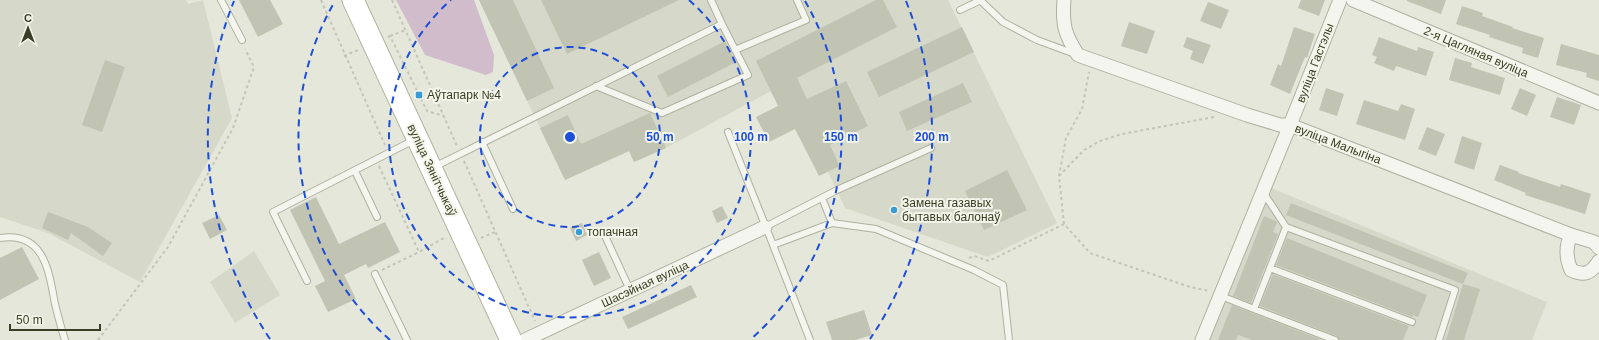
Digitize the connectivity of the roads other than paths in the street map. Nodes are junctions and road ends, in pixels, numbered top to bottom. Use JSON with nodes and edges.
{"nodes":[{"id":1,"x":221,"y":0,"type":"edge"},
{"id":2,"x":353,"y":0,"type":"edge"},
{"id":3,"x":711,"y":0,"type":"edge"},
{"id":4,"x":797,"y":0,"type":"edge"},
{"id":5,"x":981,"y":0,"type":"edge"},
{"id":6,"x":1064,"y":0,"type":"edge"},
{"id":7,"x":1340,"y":0,"type":"edge"},
{"id":8,"x":1353,"y":0,"type":"edge"},
{"id":9,"x":960,"y":10,"type":"dead end"},
{"id":10,"x":722,"y":24,"type":"junction"},
{"id":11,"x":242,"y":40,"type":"road end"},
{"id":12,"x":735,"y":50,"type":"junction"},
{"id":13,"x":1084,"y":58,"type":"junction"},
{"id":14,"x":596,"y":86,"type":"junction"},
{"id":15,"x":1599,"y":103,"type":"edge"},
{"id":16,"x":1290,"y":125,"type":"junction"},
{"id":17,"x":728,"y":132,"type":"dead end"},
{"id":18,"x":418,"y":139,"type":"junction"},
{"id":19,"x":482,"y":142,"type":"junction"},
{"id":20,"x":931,"y":148,"type":"dead end"},
{"id":21,"x":431,"y":168,"type":"junction"},
{"id":22,"x":355,"y":171,"type":"junction"},
{"id":23,"x":1262,"y":192,"type":"junction"},
{"id":24,"x":822,"y":198,"type":"junction"},
{"id":25,"x":513,"y":208,"type":"dead end"},
{"id":26,"x":377,"y":217,"type":"dead end"},
{"id":27,"x":832,"y":223,"type":"junction"},
{"id":28,"x":1286,"y":227,"type":"junction"},
{"id":29,"x":765,"y":228,"type":"junction"},
{"id":30,"x":1571,"y":235,"type":"junction"},
{"id":31,"x":0,"y":238,"type":"edge"},
{"id":32,"x":606,"y":238,"type":"dead end"},
{"id":33,"x":773,"y":245,"type":"junction"},
{"id":34,"x":1599,"y":248,"type":"edge"},
{"id":35,"x":1599,"y":261,"type":"edge"},
{"id":36,"x":1270,"y":268,"type":"junction"},
{"id":37,"x":375,"y":274,"type":"road end"},
{"id":38,"x":307,"y":281,"type":"dead end"},
{"id":39,"x":631,"y":291,"type":"junction"},
{"id":40,"x":1217,"y":294,"type":"junction"},
{"id":41,"x":1254,"y":309,"type":"junction"},
{"id":42,"x":1412,"y":322,"type":"dead end"},
{"id":43,"x":65,"y":340,"type":"edge"},
{"id":44,"x":407,"y":340,"type":"edge"},
{"id":45,"x":511,"y":340,"type":"edge"},
{"id":46,"x":525,"y":340,"type":"edge"},
{"id":47,"x":810,"y":340,"type":"edge"},
{"id":48,"x":1010,"y":340,"type":"edge"},
{"id":49,"x":1202,"y":340,"type":"edge"},
{"id":50,"x":1335,"y":340,"type":"edge"},
{"id":51,"x":1439,"y":340,"type":"edge"}],
"edges":[{"from":1,"to":11,"type":"lane"},
{"from":2,"to":18,"type":"main road","name":"вуліца Зянітчыкаў"},
{"from":3,"to":10,"type":"lane"},
{"from":4,"to":12,"type":"lane"},
{"from":5,"to":9,"type":"lane"},
{"from":5,"to":13,"type":"lane"},
{"from":6,"to":13,"type":"street"},
{"from":7,"to":16,"type":"street","name":"вуліца Гастэлы"},
{"from":8,"to":15,"type":"street","name":"2-я Цагляная вуліца"},
{"from":10,"to":12,"type":"lane"},
{"from":10,"to":14,"type":"lane"},
{"from":12,"to":14,"type":"lane"},
{"from":13,"to":16,"type":"street","name":"вуліца Малыгіна"},
{"from":14,"to":19,"type":"lane"},
{"from":16,"to":23,"type":"street","name":"вуліца Гастэлы"},
{"from":16,"to":30,"type":"street","name":"вуліца Малыгіна"},
{"from":17,"to":29,"type":"lane"},
{"from":18,"to":21,"type":"main road","name":"вуліца Зянітчыкаў"},
{"from":18,"to":22,"type":"lane"},
{"from":19,"to":21,"type":"lane"},
{"from":19,"to":25,"type":"lane"},
{"from":20,"to":24,"type":"lane"},
{"from":21,"to":45,"type":"main road","name":"вуліца Зянітчыкаў"},
{"from":22,"to":26,"type":"lane"},
{"from":22,"to":38,"type":"lane"},
{"from":23,"to":28,"type":"lane"},
{"from":23,"to":40,"type":"street","name":"вуліца Гастэлы"},
{"from":24,"to":27,"type":"lane"},
{"from":24,"to":29,"type":"lane"},
{"from":27,"to":33,"type":"lane"},
{"from":27,"to":48,"type":"lane"},
{"from":28,"to":36,"type":"lane"},
{"from":28,"to":51,"type":"lane"},
{"from":29,"to":33,"type":"lane"},
{"from":29,"to":39,"type":"street","name":"Шасэйная вуліца"},
{"from":30,"to":34,"type":"street","name":"вуліца Малыгіна"},
{"from":30,"to":35,"type":"street"},
{"from":31,"to":43,"type":"lane"},
{"from":32,"to":39,"type":"lane"},
{"from":33,"to":47,"type":"lane"},
{"from":36,"to":41,"type":"lane"},
{"from":36,"to":42,"type":"lane"},
{"from":37,"to":44,"type":"lane"},
{"from":39,"to":46,"type":"street","name":"Шасэйная вуліца"},
{"from":40,"to":41,"type":"lane"},
{"from":40,"to":49,"type":"street","name":"вуліца Гастэлы"},
{"from":41,"to":50,"type":"lane"}]}
